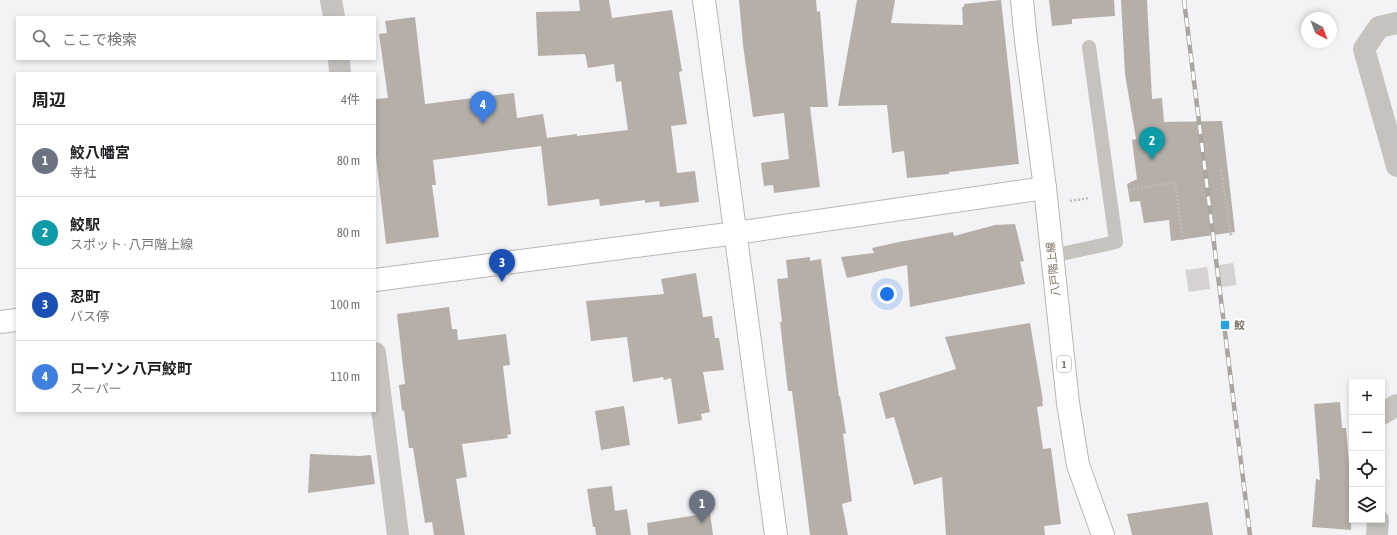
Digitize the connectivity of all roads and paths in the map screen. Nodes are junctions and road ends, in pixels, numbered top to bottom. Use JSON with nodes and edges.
{"nodes":[{"id":1,"x":331,"y":0,"type":"edge"},
{"id":2,"x":704,"y":0,"type":"edge"},
{"id":3,"x":1022,"y":0,"type":"edge"},
{"id":4,"x":334,"y":16,"type":"edge"},
{"id":5,"x":1397,"y":23,"type":"edge"},
{"id":6,"x":1089,"y":47,"type":"dead end"},
{"id":7,"x":339,"y":60,"type":"edge"},
{"id":8,"x":340,"y":72,"type":"edge"},
{"id":9,"x":1397,"y":166,"type":"edge"},
{"id":10,"x":1221,"y":170,"type":"dead end"},
{"id":11,"x":1045,"y":188,"type":"junction"},
{"id":12,"x":1109,"y":194,"type":"junction"},
{"id":13,"x":736,"y":233,"type":"junction"},
{"id":14,"x":1231,"y":237,"type":"dead end"},
{"id":15,"x":1183,"y":240,"type":"dead end"},
{"id":16,"x":1052,"y":256,"type":"junction"},
{"id":17,"x":376,"y":280,"type":"edge"},
{"id":18,"x":16,"y":320,"type":"edge"},
{"id":19,"x":0,"y":322,"type":"edge"},
{"id":20,"x":376,"y":361,"type":"edge"},
{"id":21,"x":1397,"y":405,"type":"edge"},
{"id":22,"x":1385,"y":412,"type":"edge"},
{"id":23,"x":1378,"y":523,"type":"edge"},
{"id":24,"x":398,"y":535,"type":"edge"},
{"id":25,"x":776,"y":535,"type":"edge"},
{"id":26,"x":1102,"y":535,"type":"edge"},
{"id":27,"x":1377,"y":535,"type":"edge"}],
"edges":[{"from":1,"to":4,"type":"street"},
{"from":2,"to":13,"type":"street"},
{"from":3,"to":11,"type":"street","name":"八戸階上線","number":"1"},
{"from":5,"to":9,"type":"street"},
{"from":6,"to":12,"type":"lane"},
{"from":7,"to":8,"type":"street"},
{"from":10,"to":14,"type":"path"},
{"from":11,"to":13,"type":"street"},
{"from":11,"to":16,"type":"street","name":"八戸階上線","number":"1"},
{"from":12,"to":15,"type":"path"},
{"from":12,"to":16,"type":"lane"},
{"from":13,"to":17,"type":"street"},
{"from":13,"to":25,"type":"street"},
{"from":16,"to":26,"type":"street","name":"八戸階上線","number":"1"},
{"from":18,"to":19,"type":"street"},
{"from":20,"to":24,"type":"street"},
{"from":21,"to":22,"type":"street"},
{"from":23,"to":27,"type":"street"}]}
